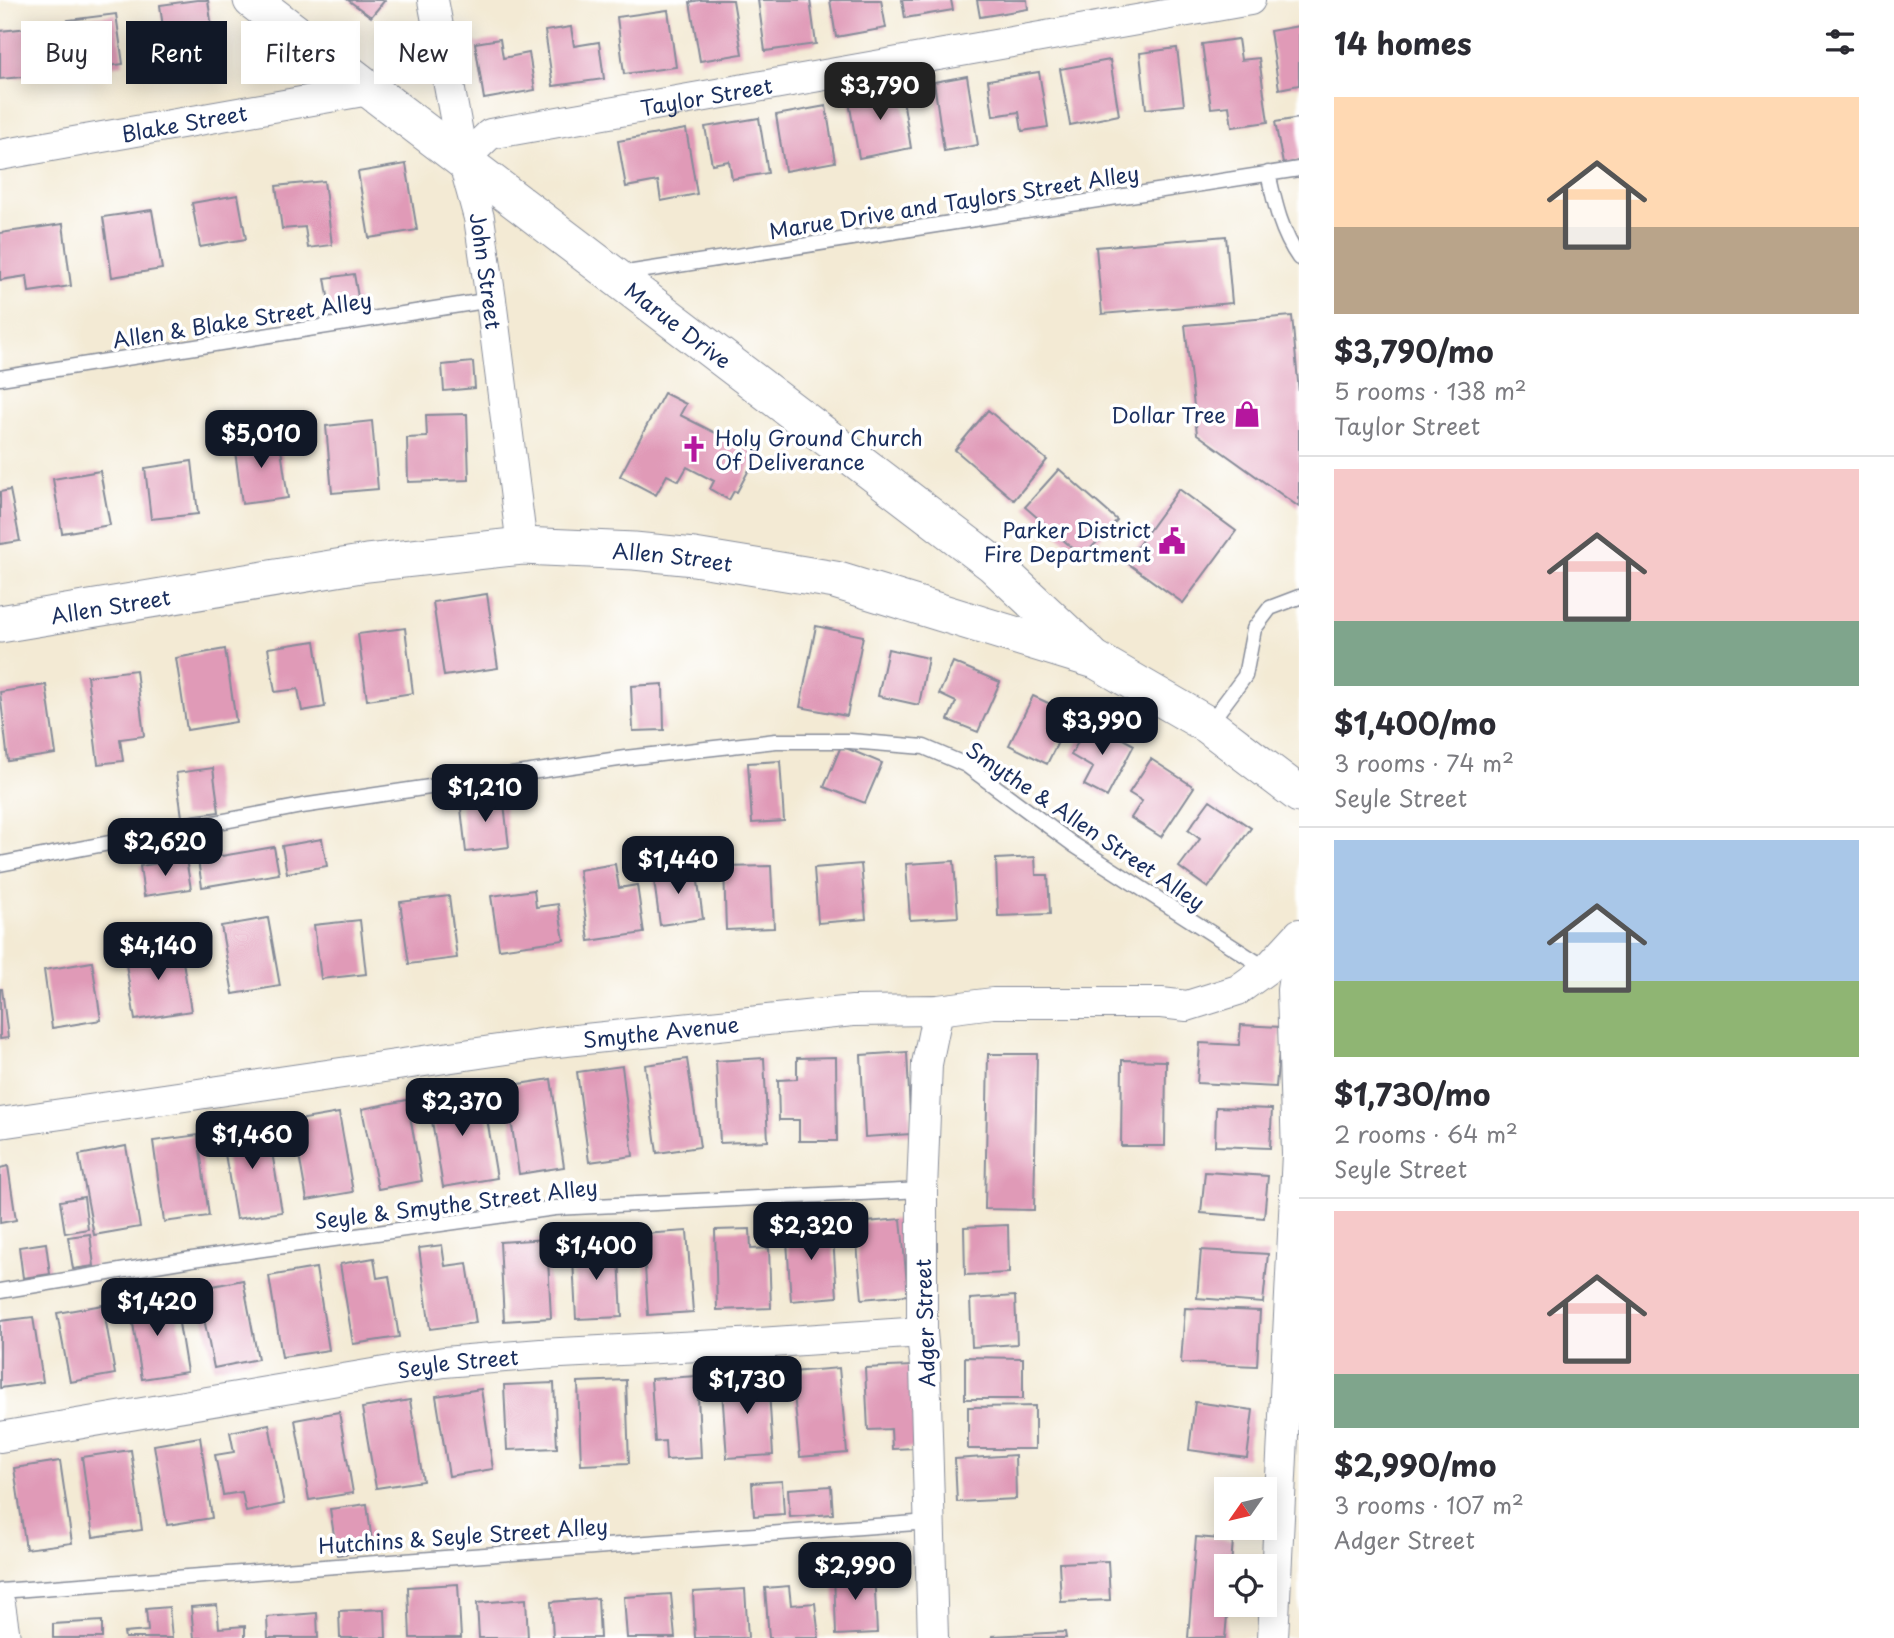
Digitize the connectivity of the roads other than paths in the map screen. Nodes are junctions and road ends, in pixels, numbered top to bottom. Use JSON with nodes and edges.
{"nodes":[{"id":1,"x":252,"y":0,"type":"edge"},
{"id":2,"x":433,"y":0,"type":"edge"},
{"id":3,"x":1250,"y":0,"type":"edge"},
{"id":4,"x":369,"y":90,"type":"junction"},
{"id":5,"x":0,"y":155,"type":"edge"},
{"id":6,"x":463,"y":160,"type":"junction"},
{"id":7,"x":1299,"y":169,"type":"edge"},
{"id":8,"x":1268,"y":173,"type":"junction"},
{"id":9,"x":1299,"y":258,"type":"edge"},
{"id":10,"x":615,"y":275,"type":"junction"},
{"id":11,"x":491,"y":300,"type":"junction"},
{"id":12,"x":0,"y":378,"type":"edge"},
{"id":13,"x":522,"y":546,"type":"junction"},
{"id":14,"x":1299,"y":597,"type":"edge"},
{"id":15,"x":0,"y":624,"type":"edge"},
{"id":16,"x":1096,"y":660,"type":"junction"},
{"id":17,"x":1208,"y":725,"type":"junction"},
{"id":18,"x":1299,"y":794,"type":"edge"},
{"id":19,"x":0,"y":863,"type":"edge"},
{"id":20,"x":1299,"y":934,"type":"edge"},
{"id":21,"x":1299,"y":943,"type":"edge"},
{"id":22,"x":1267,"y":969,"type":"junction"},
{"id":23,"x":938,"y":1010,"type":"junction"},
{"id":24,"x":0,"y":1122,"type":"edge"},
{"id":25,"x":1298,"y":1154,"type":"edge"},
{"id":26,"x":922,"y":1190,"type":"junction"},
{"id":27,"x":0,"y":1291,"type":"edge"},
{"id":28,"x":922,"y":1332,"type":"junction"},
{"id":29,"x":0,"y":1437,"type":"edge"},
{"id":30,"x":929,"y":1522,"type":"junction"},
{"id":31,"x":0,"y":1591,"type":"edge"},
{"id":32,"x":0,"y":1605,"type":"edge"},
{"id":33,"x":5,"y":1638,"type":"edge"},
{"id":34,"x":933,"y":1638,"type":"edge"},
{"id":35,"x":1273,"y":1638,"type":"edge"}],
"edges":[{"from":1,"to":4,"type":"street","name":"Marue Drive"},
{"from":2,"to":6,"type":"street","name":"John Street"},
{"from":3,"to":6,"type":"street","name":"Taylor Street"},
{"from":4,"to":5,"type":"street","name":"Blake Street"},
{"from":4,"to":6,"type":"street","name":"Marue Drive"},
{"from":6,"to":10,"type":"street","name":"Marue Drive"},
{"from":6,"to":11,"type":"street","name":"John Street"},
{"from":7,"to":8,"type":"lane","name":"Marue Drive and Taylors Street Alley"},
{"from":8,"to":9,"type":"lane"},
{"from":8,"to":10,"type":"lane","name":"Marue Drive and Taylors Street Alley"},
{"from":10,"to":16,"type":"street","name":"Marue Drive"},
{"from":11,"to":12,"type":"lane","name":"Allen & Blake Street Alley"},
{"from":11,"to":13,"type":"street","name":"John Street"},
{"from":13,"to":15,"type":"street","name":"Allen Street"},
{"from":13,"to":16,"type":"street","name":"Allen Street"},
{"from":14,"to":17,"type":"lane"},
{"from":16,"to":17,"type":"street","name":"Allen Street"},
{"from":17,"to":18,"type":"street","name":"Allen Street"},
{"from":19,"to":22,"type":"lane","name":"Smythe & Allen Street Alley"},
{"from":20,"to":22,"type":"street","name":"Smythe Avenue"},
{"from":21,"to":25,"type":"street"},
{"from":22,"to":23,"type":"street","name":"Smythe Avenue"},
{"from":23,"to":24,"type":"street","name":"Smythe Avenue"},
{"from":23,"to":26,"type":"street","name":"Adger Street"},
{"from":25,"to":35,"type":"street"},
{"from":26,"to":27,"type":"lane","name":"Seyle & Smythe Street Alley"},
{"from":26,"to":28,"type":"street","name":"Adger Street"},
{"from":28,"to":29,"type":"street","name":"Seyle Street"},
{"from":28,"to":30,"type":"street","name":"Adger Street"},
{"from":30,"to":31,"type":"lane","name":"Hutchins & Seyle Street Alley"},
{"from":30,"to":34,"type":"street","name":"Adger Street"},
{"from":32,"to":33,"type":"street"}]}
